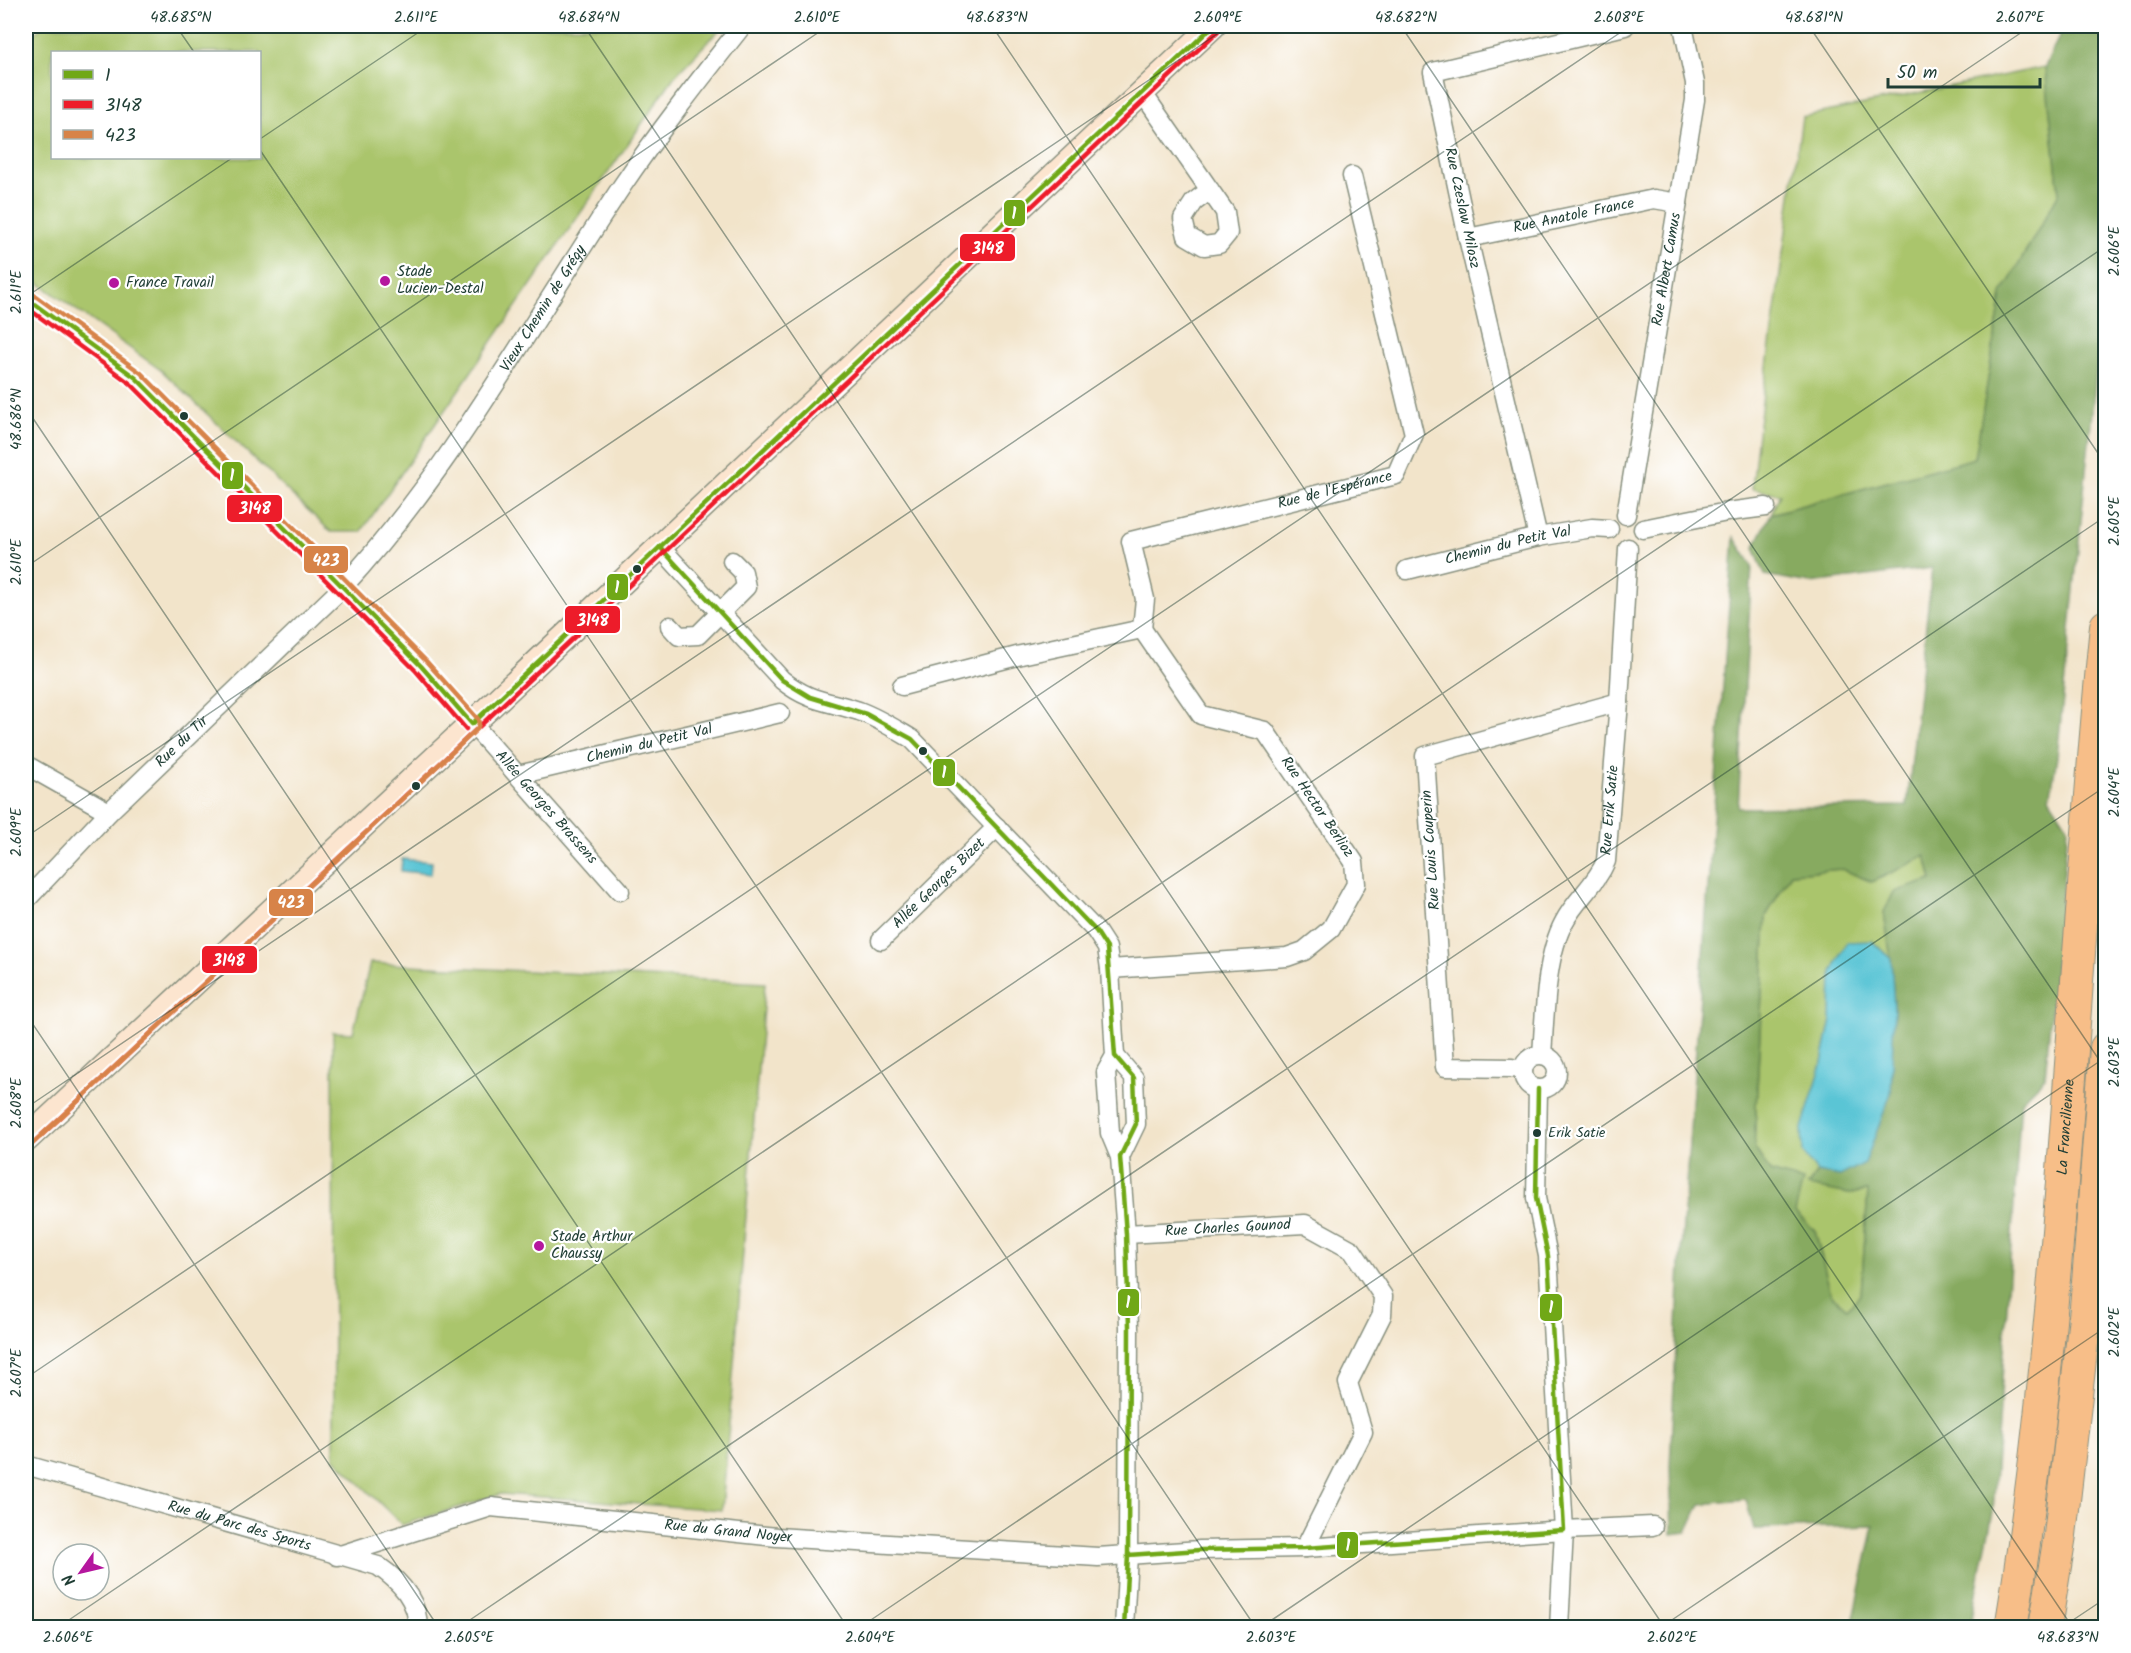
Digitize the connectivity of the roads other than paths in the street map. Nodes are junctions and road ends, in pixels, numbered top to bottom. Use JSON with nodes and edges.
{"nodes":[{"id":1,"x":742,"y":26,"type":"edge"},
{"id":2,"x":1213,"y":26,"type":"edge"},
{"id":3,"x":1625,"y":26,"type":"edge"},
{"id":4,"x":1683,"y":26,"type":"edge"},
{"id":5,"x":1142,"y":92,"type":"junction"},
{"id":6,"x":1352,"y":176,"type":"dead end"},
{"id":7,"x":1210,"y":190,"type":"dead end"},
{"id":8,"x":1678,"y":203,"type":"junction"},
{"id":9,"x":1468,"y":238,"type":"junction"},
{"id":10,"x":26,"y":298,"type":"edge"},
{"id":11,"x":1766,"y":507,"type":"dead end"},
{"id":12,"x":1626,"y":515,"type":"junction"},
{"id":13,"x":1609,"y":529,"type":"junction"},
{"id":14,"x":1642,"y":529,"type":"junction"},
{"id":15,"x":1538,"y":537,"type":"junction"},
{"id":16,"x":660,"y":547,"type":"junction"},
{"id":17,"x":1628,"y":549,"type":"junction"},
{"id":18,"x":732,"y":561,"type":"dead end"},
{"id":19,"x":1407,"y":570,"type":"dead end"},
{"id":20,"x":342,"y":588,"type":"junction"},
{"id":21,"x":721,"y":613,"type":"junction"},
{"id":22,"x":670,"y":626,"type":"dead end"},
{"id":23,"x":2106,"y":626,"type":"edge"},
{"id":24,"x":1142,"y":629,"type":"junction"},
{"id":25,"x":902,"y":686,"type":"dead end"},
{"id":26,"x":1619,"y":702,"type":"junction"},
{"id":27,"x":780,"y":713,"type":"dead end"},
{"id":28,"x":472,"y":724,"type":"junction"},
{"id":29,"x":26,"y":765,"type":"edge"},
{"id":30,"x":518,"y":775,"type":"junction"},
{"id":31,"x":109,"y":812,"type":"junction"},
{"id":32,"x":997,"y":827,"type":"junction"},
{"id":33,"x":620,"y":891,"type":"dead end"},
{"id":34,"x":26,"y":900,"type":"edge"},
{"id":35,"x":881,"y":940,"type":"dead end"},
{"id":36,"x":1110,"y":969,"type":"junction"},
{"id":37,"x":2106,"y":1048,"type":"edge"},
{"id":38,"x":1542,"y":1055,"type":"junction"},
{"id":39,"x":1115,"y":1056,"type":"junction"},
{"id":40,"x":1523,"y":1070,"type":"junction"},
{"id":41,"x":1538,"y":1089,"type":"junction"},
{"id":42,"x":26,"y":1140,"type":"edge"},
{"id":43,"x":1120,"y":1157,"type":"junction"},
{"id":44,"x":1126,"y":1234,"type":"junction"},
{"id":45,"x":26,"y":1465,"type":"edge"},
{"id":46,"x":1653,"y":1526,"type":"dead end"},
{"id":47,"x":1564,"y":1530,"type":"junction"},
{"id":48,"x":1305,"y":1548,"type":"junction"},
{"id":49,"x":1128,"y":1555,"type":"junction"},
{"id":50,"x":337,"y":1556,"type":"junction"},
{"id":51,"x":418,"y":1628,"type":"edge"},
{"id":52,"x":1124,"y":1628,"type":"edge"},
{"id":53,"x":1559,"y":1628,"type":"edge"},
{"id":54,"x":2011,"y":1628,"type":"edge"},
{"id":55,"x":2045,"y":1628,"type":"edge"}],
"edges":[{"from":1,"to":20,"type":"street","name":"Vieux Chemin de Grégy"},
{"from":2,"to":5,"type":"main road"},
{"from":3,"to":9,"type":"street","name":"Rue Czeslaw Milosz"},
{"from":4,"to":8,"type":"street","name":"Rue Albert Camus"},
{"from":5,"to":7,"type":"street"},
{"from":5,"to":16,"type":"main road"},
{"from":6,"to":24,"type":"street","name":"Rue de l'Espérance"},
{"from":8,"to":9,"type":"street","name":"Rue Anatole France"},
{"from":8,"to":12,"type":"street","name":"Rue Albert Camus"},
{"from":9,"to":15,"type":"street","name":"Rue Czeslaw Milosz"},
{"from":10,"to":20,"type":"street","name":"Allée Georges Brassens"},
{"from":11,"to":14,"type":"street"},
{"from":12,"to":13,"type":"street"},
{"from":12,"to":14,"type":"street"},
{"from":13,"to":15,"type":"street","name":"Chemin du Petit Val"},
{"from":13,"to":17,"type":"street"},
{"from":14,"to":17,"type":"street"},
{"from":15,"to":19,"type":"street","name":"Chemin du Petit Val"},
{"from":16,"to":21,"type":"street"},
{"from":16,"to":28,"type":"main road"},
{"from":17,"to":26,"type":"street","name":"Rue Erik Satie"},
{"from":18,"to":21,"type":"street"},
{"from":20,"to":28,"type":"street","name":"Allée Georges Brassens"},
{"from":20,"to":31,"type":"street","name":"Rue du Tir"},
{"from":21,"to":22,"type":"street"},
{"from":21,"to":32,"type":"street"},
{"from":23,"to":54,"type":"highway","name":"La Francilienne"},
{"from":24,"to":25,"type":"street"},
{"from":24,"to":36,"type":"street","name":"Rue Hector Berlioz"},
{"from":26,"to":38,"type":"street","name":"Rue Erik Satie"},
{"from":26,"to":40,"type":"street","name":"Rue Louis Couperin"},
{"from":27,"to":30,"type":"street","name":"Chemin du Petit Val"},
{"from":28,"to":30,"type":"street","name":"Allée Georges Brassens"},
{"from":28,"to":42,"type":"main road"},
{"from":29,"to":31,"type":"street"},
{"from":30,"to":33,"type":"street","name":"Allée Georges Brassens"},
{"from":31,"to":34,"type":"street","name":"Rue du Tir"},
{"from":32,"to":35,"type":"street","name":"Allée Georges Bizet"},
{"from":32,"to":36,"type":"street"},
{"from":36,"to":39,"type":"street"},
{"from":37,"to":55,"type":"highway"},
{"from":38,"to":40,"type":"street"},
{"from":38,"to":41,"type":"street"},
{"from":39,"to":43,"type":"street"},
{"from":39,"to":43,"type":"street"},
{"from":40,"to":41,"type":"street"},
{"from":41,"to":47,"type":"street"},
{"from":43,"to":44,"type":"street"},
{"from":44,"to":48,"type":"street","name":"Rue Charles Gounod"},
{"from":44,"to":49,"type":"street"},
{"from":45,"to":50,"type":"street","name":"Rue du Parc des Sports"},
{"from":46,"to":47,"type":"street"},
{"from":47,"to":48,"type":"street"},
{"from":47,"to":53,"type":"street"},
{"from":48,"to":49,"type":"street","name":"Rue du Grand Noyer"},
{"from":49,"to":50,"type":"street","name":"Rue du Grand Noyer"},
{"from":49,"to":52,"type":"street"},
{"from":50,"to":51,"type":"street","name":"Rue du Parc des Sports"}]}
